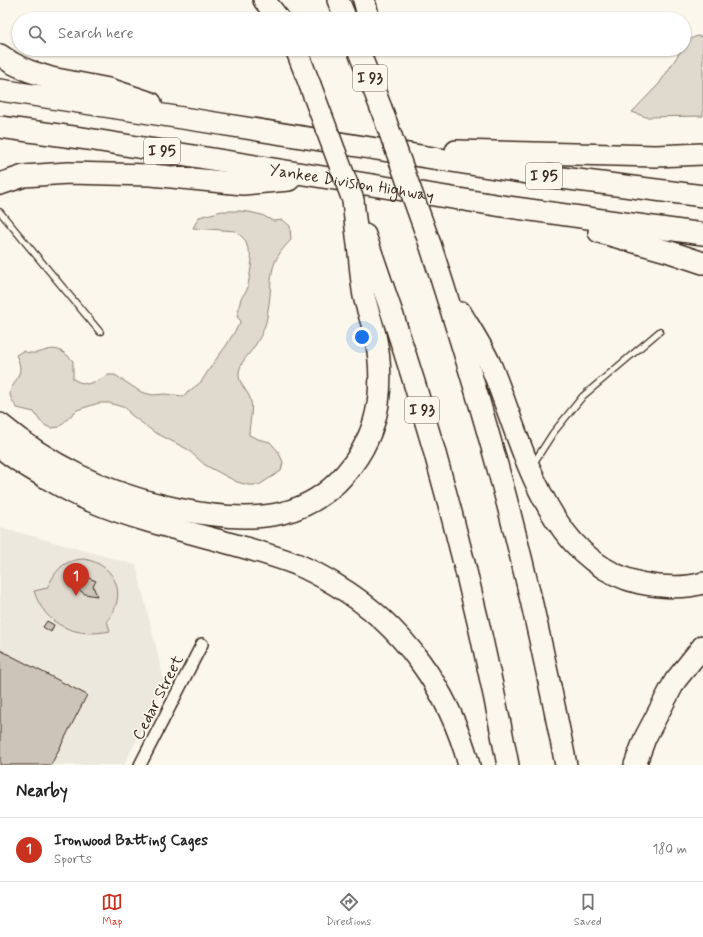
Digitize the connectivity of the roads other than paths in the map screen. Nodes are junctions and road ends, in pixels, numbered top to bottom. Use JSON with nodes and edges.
{"nodes":[{"id":1,"x":264,"y":0,"type":"edge"},
{"id":2,"x":276,"y":0,"type":"edge"},
{"id":3,"x":338,"y":0,"type":"edge"},
{"id":4,"x":364,"y":0,"type":"edge"},
{"id":5,"x":273,"y":12,"type":"edge"},
{"id":6,"x":281,"y":12,"type":"edge"},
{"id":7,"x":343,"y":12,"type":"edge"},
{"id":8,"x":367,"y":12,"type":"edge"},
{"id":9,"x":0,"y":55,"type":"edge"},
{"id":10,"x":299,"y":56,"type":"edge"},
{"id":11,"x":361,"y":56,"type":"edge"},
{"id":12,"x":374,"y":56,"type":"edge"},
{"id":13,"x":0,"y":90,"type":"edge"},
{"id":14,"x":381,"y":108,"type":"junction"},
{"id":15,"x":202,"y":121,"type":"junction"},
{"id":16,"x":0,"y":127,"type":"edge"},
{"id":17,"x":386,"y":150,"type":"junction"},
{"id":18,"x":703,"y":154,"type":"edge"},
{"id":19,"x":323,"y":178,"type":"junction"},
{"id":20,"x":0,"y":184,"type":"edge"},
{"id":21,"x":703,"y":196,"type":"edge"},
{"id":22,"x":502,"y":206,"type":"junction"},
{"id":23,"x":0,"y":212,"type":"edge"},
{"id":24,"x":361,"y":233,"type":"junction"},
{"id":25,"x":703,"y":234,"type":"edge"},
{"id":26,"x":703,"y":263,"type":"edge"},
{"id":27,"x":439,"y":273,"type":"junction"},
{"id":28,"x":660,"y":331,"type":"dead end"},
{"id":29,"x":100,"y":332,"type":"dead end"},
{"id":30,"x":0,"y":424,"type":"edge"},
{"id":31,"x":0,"y":447,"type":"edge"},
{"id":32,"x":530,"y":468,"type":"junction"},
{"id":33,"x":703,"y":583,"type":"edge"},
{"id":34,"x":202,"y":644,"type":"dead end"},
{"id":35,"x":703,"y":646,"type":"edge"},
{"id":36,"x":140,"y":765,"type":"edge"},
{"id":37,"x":469,"y":765,"type":"edge"},
{"id":38,"x":508,"y":765,"type":"edge"},
{"id":39,"x":566,"y":765,"type":"edge"},
{"id":40,"x":635,"y":765,"type":"edge"}],
"edges":[{"from":1,"to":5,"type":"highway"},
{"from":2,"to":6,"type":"highway"},
{"from":3,"to":7,"type":"highway"},
{"from":4,"to":8,"type":"highway"},
{"from":9,"to":15,"type":"highway"},
{"from":10,"to":24,"type":"highway","number":"I 93","bridge":true},
{"from":11,"to":14,"type":"highway","number":"I 93"},
{"from":12,"to":14,"type":"highway"},
{"from":13,"to":15,"type":"highway","number":"I 95"},
{"from":14,"to":27,"type":"highway","number":"I 93","bridge":true},
{"from":15,"to":17,"type":"highway","number":"I 95"},
{"from":16,"to":19,"type":"highway","name":"Yankee Division Highway","number":"I 95"},
{"from":17,"to":18,"type":"highway"},
{"from":17,"to":21,"type":"highway","number":"I 95"},
{"from":19,"to":20,"type":"highway"},
{"from":19,"to":22,"type":"highway","name":"Yankee Division Highway","number":"I 95"},
{"from":22,"to":25,"type":"highway","name":"Yankee Division Highway","number":"I 95"},
{"from":22,"to":26,"type":"highway"},
{"from":23,"to":29,"type":"lane"},
{"from":24,"to":30,"type":"highway"},
{"from":24,"to":38,"type":"highway","number":"I 93"},
{"from":27,"to":32,"type":"highway"},
{"from":27,"to":39,"type":"highway","number":"I 93"},
{"from":28,"to":32,"type":"lane"},
{"from":31,"to":37,"type":"highway"},
{"from":32,"to":33,"type":"highway"},
{"from":34,"to":36,"type":"street","name":"Cedar Street"},
{"from":35,"to":40,"type":"highway"}]}
